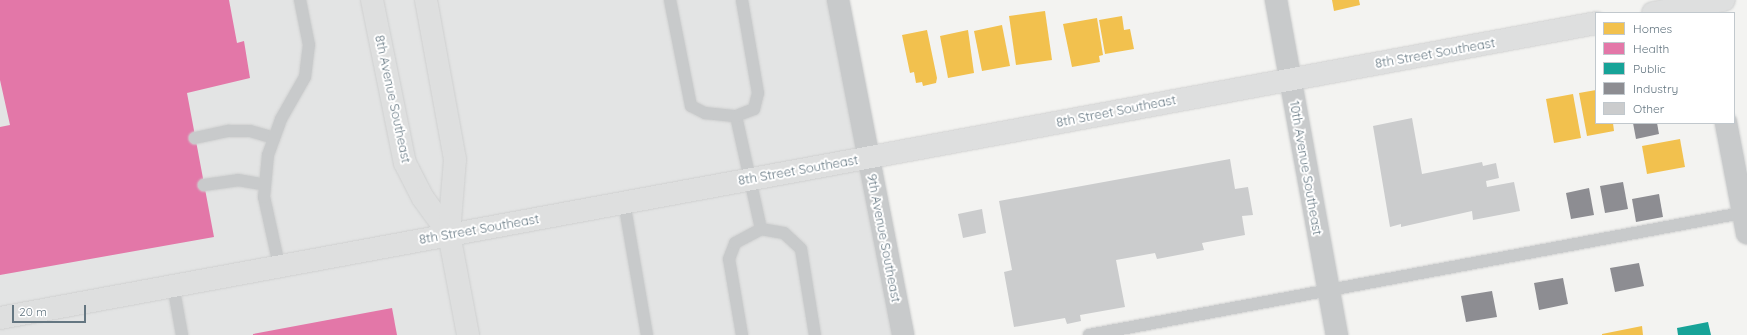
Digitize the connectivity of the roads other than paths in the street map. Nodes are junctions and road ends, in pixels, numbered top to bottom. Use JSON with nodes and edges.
{"nodes":[{"id":1,"x":300,"y":0,"type":"edge"},
{"id":2,"x":410,"y":0,"type":"edge"},
{"id":3,"x":426,"y":0,"type":"edge"},
{"id":4,"x":670,"y":0,"type":"edge"},
{"id":5,"x":742,"y":0,"type":"edge"},
{"id":6,"x":838,"y":0,"type":"edge"},
{"id":7,"x":1276,"y":0,"type":"edge"},
{"id":8,"x":371,"y":1,"type":"edge"},
{"id":9,"x":1709,"y":4,"type":"edge"},
{"id":10,"x":1659,"y":12,"type":"edge"},
{"id":11,"x":430,"y":21,"type":"junction"},
{"id":12,"x":1595,"y":23,"type":"edge"},
{"id":13,"x":1290,"y":79,"type":"junction"},
{"id":14,"x":736,"y":116,"type":"junction"},
{"id":15,"x":1726,"y":124,"type":"edge"},
{"id":16,"x":195,"y":138,"type":"dead end"},
{"id":17,"x":274,"y":138,"type":"junction"},
{"id":18,"x":868,"y":157,"type":"junction"},
{"id":19,"x":751,"y":179,"type":"junction"},
{"id":20,"x":204,"y":185,"type":"dead end"},
{"id":21,"x":265,"y":185,"type":"junction"},
{"id":22,"x":624,"y":202,"type":"junction"},
{"id":23,"x":1746,"y":219,"type":"edge"},
{"id":24,"x":761,"y":229,"type":"junction"},
{"id":25,"x":449,"y":234,"type":"junction"},
{"id":26,"x":279,"y":265,"type":"junction"},
{"id":27,"x":173,"y":285,"type":"junction"},
{"id":28,"x":1328,"y":290,"type":"junction"},
{"id":29,"x":0,"y":318,"type":"edge"},
{"id":30,"x":182,"y":335,"type":"edge"},
{"id":31,"x":468,"y":335,"type":"edge"},
{"id":32,"x":647,"y":335,"type":"edge"},
{"id":33,"x":742,"y":335,"type":"edge"},
{"id":34,"x":815,"y":335,"type":"edge"},
{"id":35,"x":903,"y":335,"type":"edge"},
{"id":36,"x":1089,"y":335,"type":"edge"},
{"id":37,"x":1337,"y":335,"type":"edge"}],
"edges":[{"from":1,"to":17,"type":"lane"},
{"from":2,"to":11,"type":"main road"},
{"from":3,"to":11,"type":"main road","name":"8th Avenue Southeast"},
{"from":4,"to":14,"type":"lane"},
{"from":5,"to":14,"type":"lane"},
{"from":6,"to":18,"type":"street","name":"9th Avenue Southeast"},
{"from":7,"to":13,"type":"street","name":"10th Avenue Southeast"},
{"from":8,"to":25,"type":"main road","name":"8th Avenue Southeast"},
{"from":9,"to":10,"type":"main road"},
{"from":11,"to":25,"type":"main road","name":"8th Avenue Southeast"},
{"from":12,"to":13,"type":"main road","name":"8th Street Southeast"},
{"from":13,"to":18,"type":"main road","name":"8th Street Southeast"},
{"from":13,"to":28,"type":"street","name":"10th Avenue Southeast"},
{"from":14,"to":19,"type":"lane"},
{"from":15,"to":23,"type":"street"},
{"from":16,"to":17,"type":"lane"},
{"from":17,"to":21,"type":"lane"},
{"from":18,"to":19,"type":"main road","name":"8th Street Southeast"},
{"from":18,"to":35,"type":"street","name":"9th Avenue Southeast"},
{"from":19,"to":22,"type":"main road","name":"8th Street Southeast"},
{"from":19,"to":24,"type":"lane"},
{"from":20,"to":21,"type":"lane"},
{"from":21,"to":26,"type":"lane"},
{"from":22,"to":25,"type":"main road","name":"8th Street Southeast"},
{"from":22,"to":32,"type":"lane"},
{"from":23,"to":28,"type":"lane"},
{"from":24,"to":33,"type":"lane"},
{"from":24,"to":34,"type":"lane"},
{"from":25,"to":26,"type":"main road","name":"8th Street Southeast"},
{"from":25,"to":31,"type":"main road","name":"8th Avenue Southeast"},
{"from":26,"to":27,"type":"main road","name":"8th Street Southeast"},
{"from":27,"to":29,"type":"main road","name":"8th Street Southeast"},
{"from":27,"to":30,"type":"lane"},
{"from":28,"to":36,"type":"lane"},
{"from":28,"to":37,"type":"street","name":"10th Avenue Southeast"}]}
